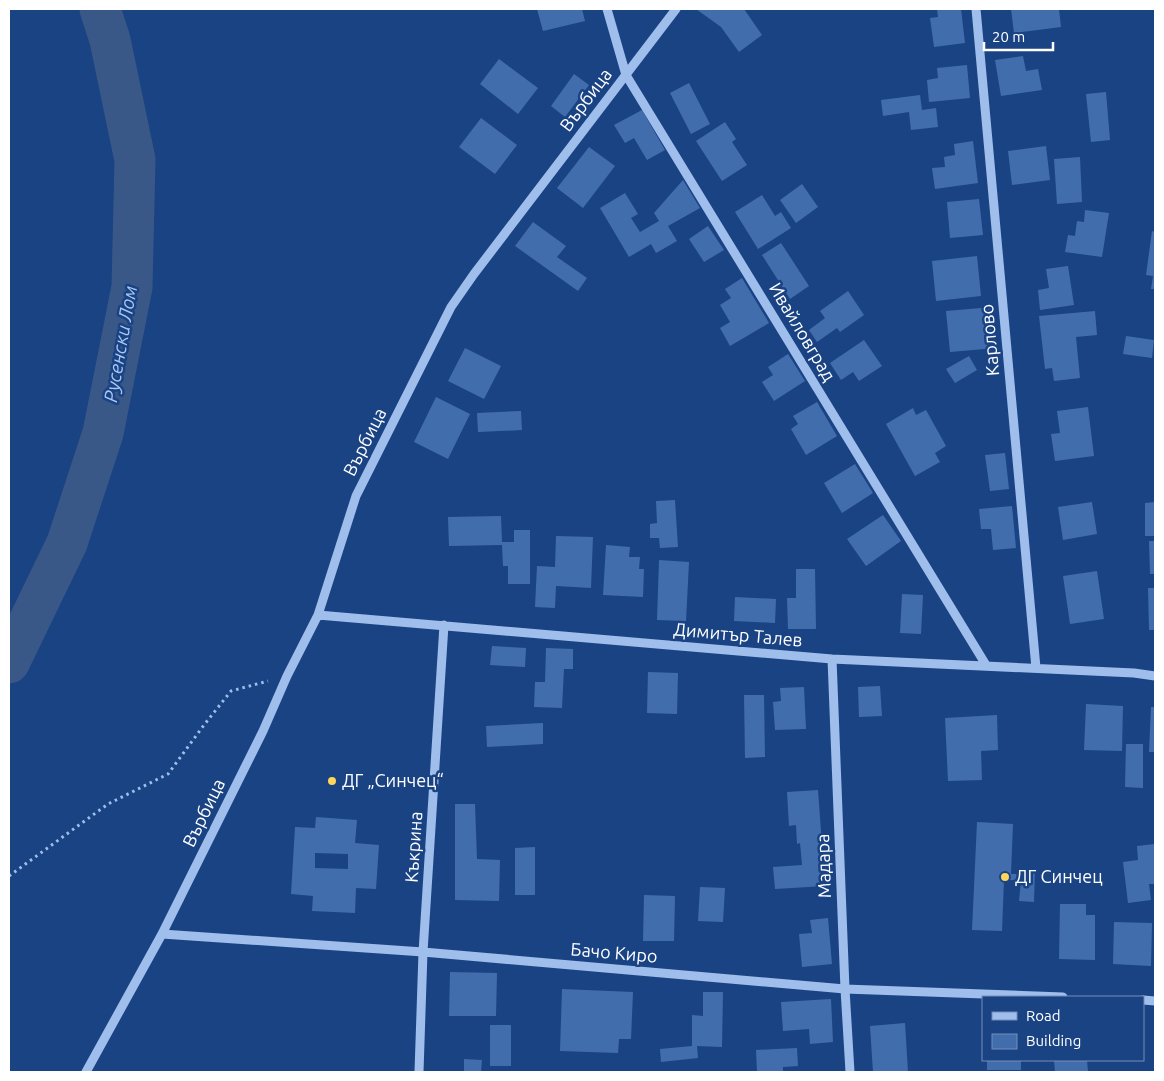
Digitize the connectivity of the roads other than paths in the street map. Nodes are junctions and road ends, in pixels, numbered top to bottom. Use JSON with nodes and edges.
{"nodes":[{"id":1,"x":607,"y":9,"type":"edge"},
{"id":2,"x":676,"y":9,"type":"edge"},
{"id":3,"x":976,"y":9,"type":"edge"},
{"id":4,"x":626,"y":75,"type":"junction"},
{"id":5,"x":318,"y":614,"type":"junction"},
{"id":6,"x":444,"y":625,"type":"junction"},
{"id":7,"x":832,"y":659,"type":"junction"},
{"id":8,"x":986,"y":665,"type":"junction"},
{"id":9,"x":1036,"y":668,"type":"junction"},
{"id":10,"x":1155,"y":676,"type":"edge"},
{"id":11,"x":162,"y":934,"type":"junction"},
{"id":12,"x":424,"y":952,"type":"junction"},
{"id":13,"x":845,"y":989,"type":"junction"},
{"id":14,"x":1036,"y":996,"type":"edge"},
{"id":15,"x":86,"y":1072,"type":"edge"},
{"id":16,"x":419,"y":1072,"type":"edge"},
{"id":17,"x":850,"y":1072,"type":"edge"}],
"edges":[{"from":1,"to":4,"type":"street","name":"Ивайловград"},
{"from":2,"to":4,"type":"street","name":"Върбица"},
{"from":3,"to":9,"type":"street","name":"Карлово"},
{"from":4,"to":5,"type":"street","name":"Върбица"},
{"from":4,"to":8,"type":"street","name":"Ивайловград"},
{"from":5,"to":6,"type":"street","name":"Димитър Талев"},
{"from":5,"to":11,"type":"street","name":"Върбица"},
{"from":6,"to":7,"type":"street","name":"Димитър Талев"},
{"from":6,"to":12,"type":"street","name":"Къкрина"},
{"from":7,"to":8,"type":"street","name":"Димитър Талев"},
{"from":7,"to":13,"type":"street","name":"Мадара"},
{"from":8,"to":9,"type":"street","name":"Димитър Талев"},
{"from":9,"to":10,"type":"street","name":"Димитър Талев"},
{"from":11,"to":12,"type":"street","name":"Бачо Киро"},
{"from":11,"to":15,"type":"street","name":"Върбица"},
{"from":12,"to":13,"type":"street","name":"Бачо Киро"},
{"from":12,"to":16,"type":"street","name":"Къкрина"},
{"from":13,"to":14,"type":"street","name":"Бачо Киро"},
{"from":13,"to":17,"type":"street","name":"Мадара"}]}
